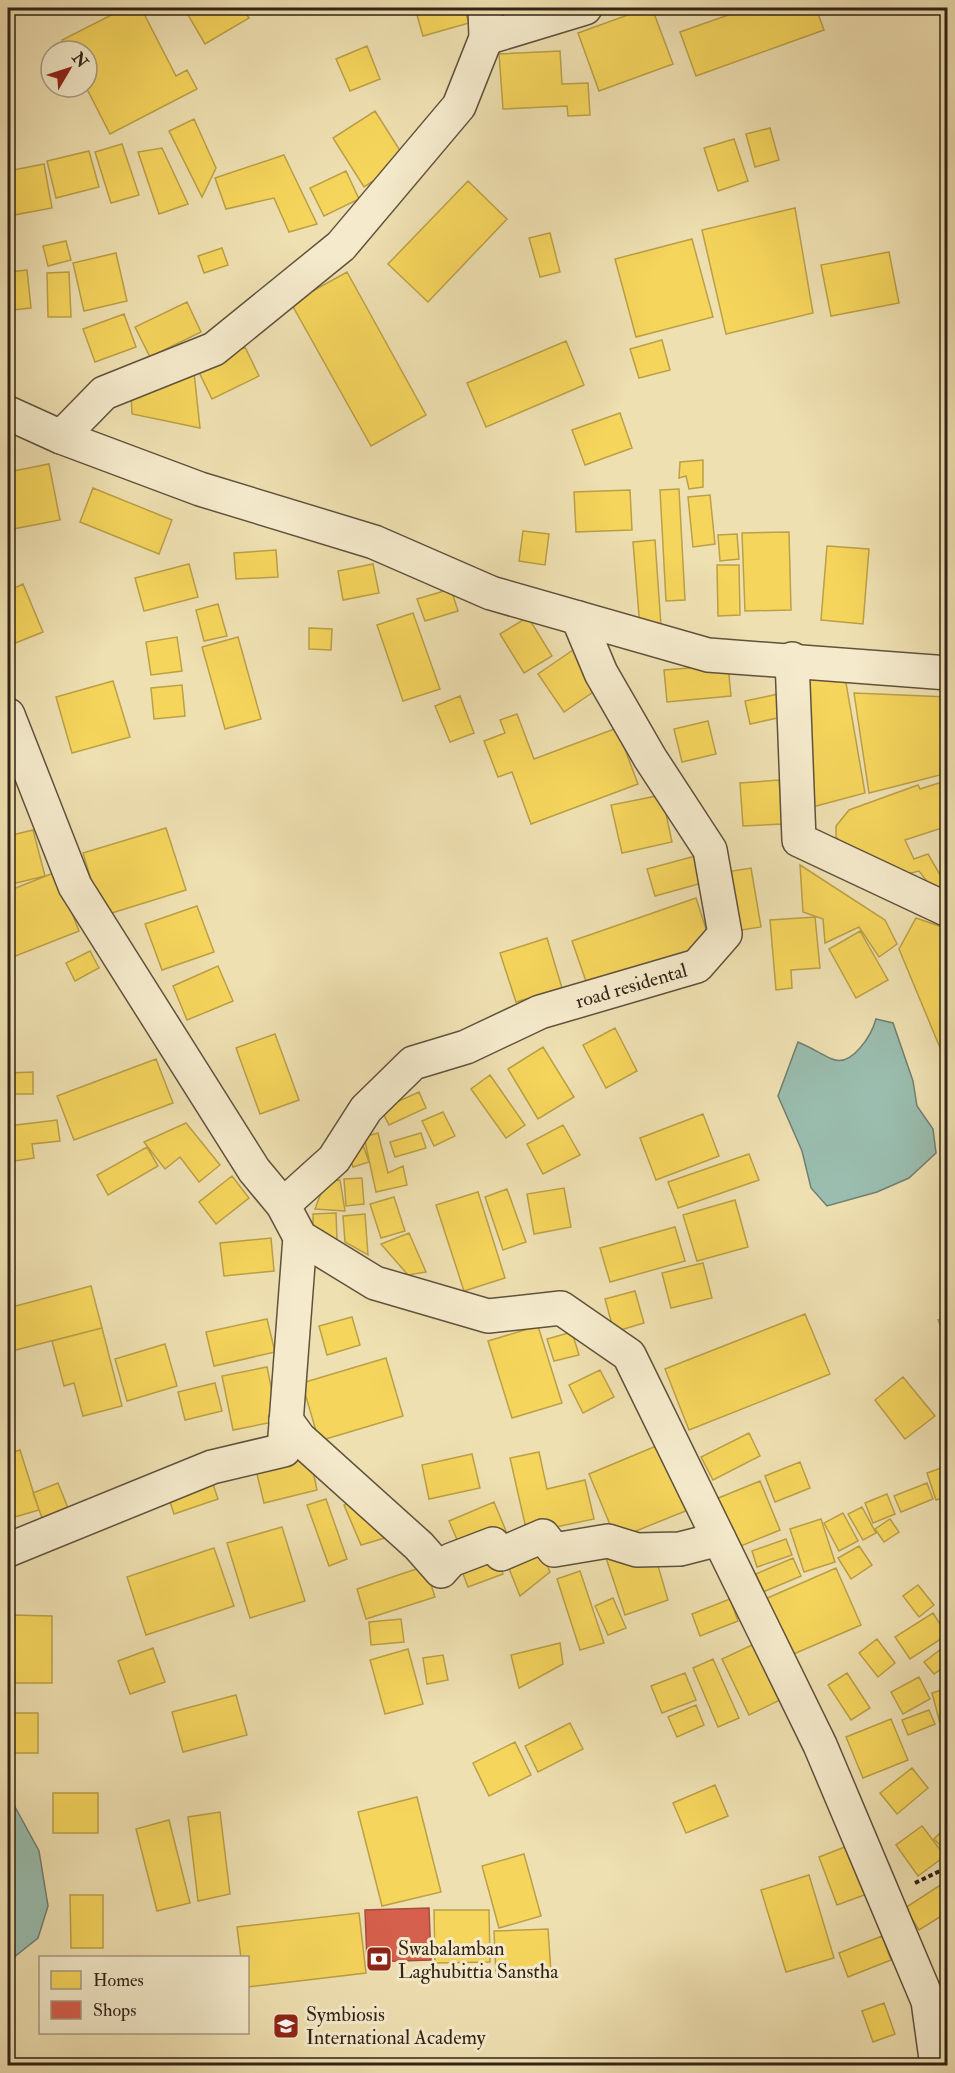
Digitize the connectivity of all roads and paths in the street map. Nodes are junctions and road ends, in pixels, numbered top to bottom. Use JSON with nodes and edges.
{"nodes":[{"id":1,"x":585,"y":8,"type":"edge"},
{"id":2,"x":485,"y":23,"type":"edge"},
{"id":3,"x":8,"y":413,"type":"edge"},
{"id":4,"x":61,"y":437,"type":"junction"},
{"id":5,"x":578,"y":618,"type":"junction"},
{"id":6,"x":792,"y":660,"type":"junction"},
{"id":7,"x":948,"y":673,"type":"edge"},
{"id":8,"x":8,"y":716,"type":"edge"},
{"id":9,"x":948,"y":910,"type":"edge"},
{"id":10,"x":283,"y":1205,"type":"junction"},
{"id":11,"x":300,"y":1237,"type":"junction"},
{"id":12,"x":286,"y":1420,"type":"junction"},
{"id":13,"x":719,"y":1539,"type":"junction"},
{"id":14,"x":8,"y":1550,"type":"edge"},
{"id":15,"x":937,"y":2066,"type":"edge"}],
"edges":[{"from":1,"to":2,"type":"street"},
{"from":2,"to":4,"type":"street"},
{"from":3,"to":4,"type":"street"},
{"from":4,"to":5,"type":"street"},
{"from":5,"to":6,"type":"street"},
{"from":5,"to":10,"type":"street","name":"road residental"},
{"from":6,"to":7,"type":"street"},
{"from":6,"to":9,"type":"street"},
{"from":8,"to":10,"type":"street"},
{"from":10,"to":11,"type":"street"},
{"from":11,"to":12,"type":"street"},
{"from":11,"to":13,"type":"street"},
{"from":12,"to":13,"type":"street"},
{"from":12,"to":14,"type":"street"},
{"from":13,"to":15,"type":"street"}]}
